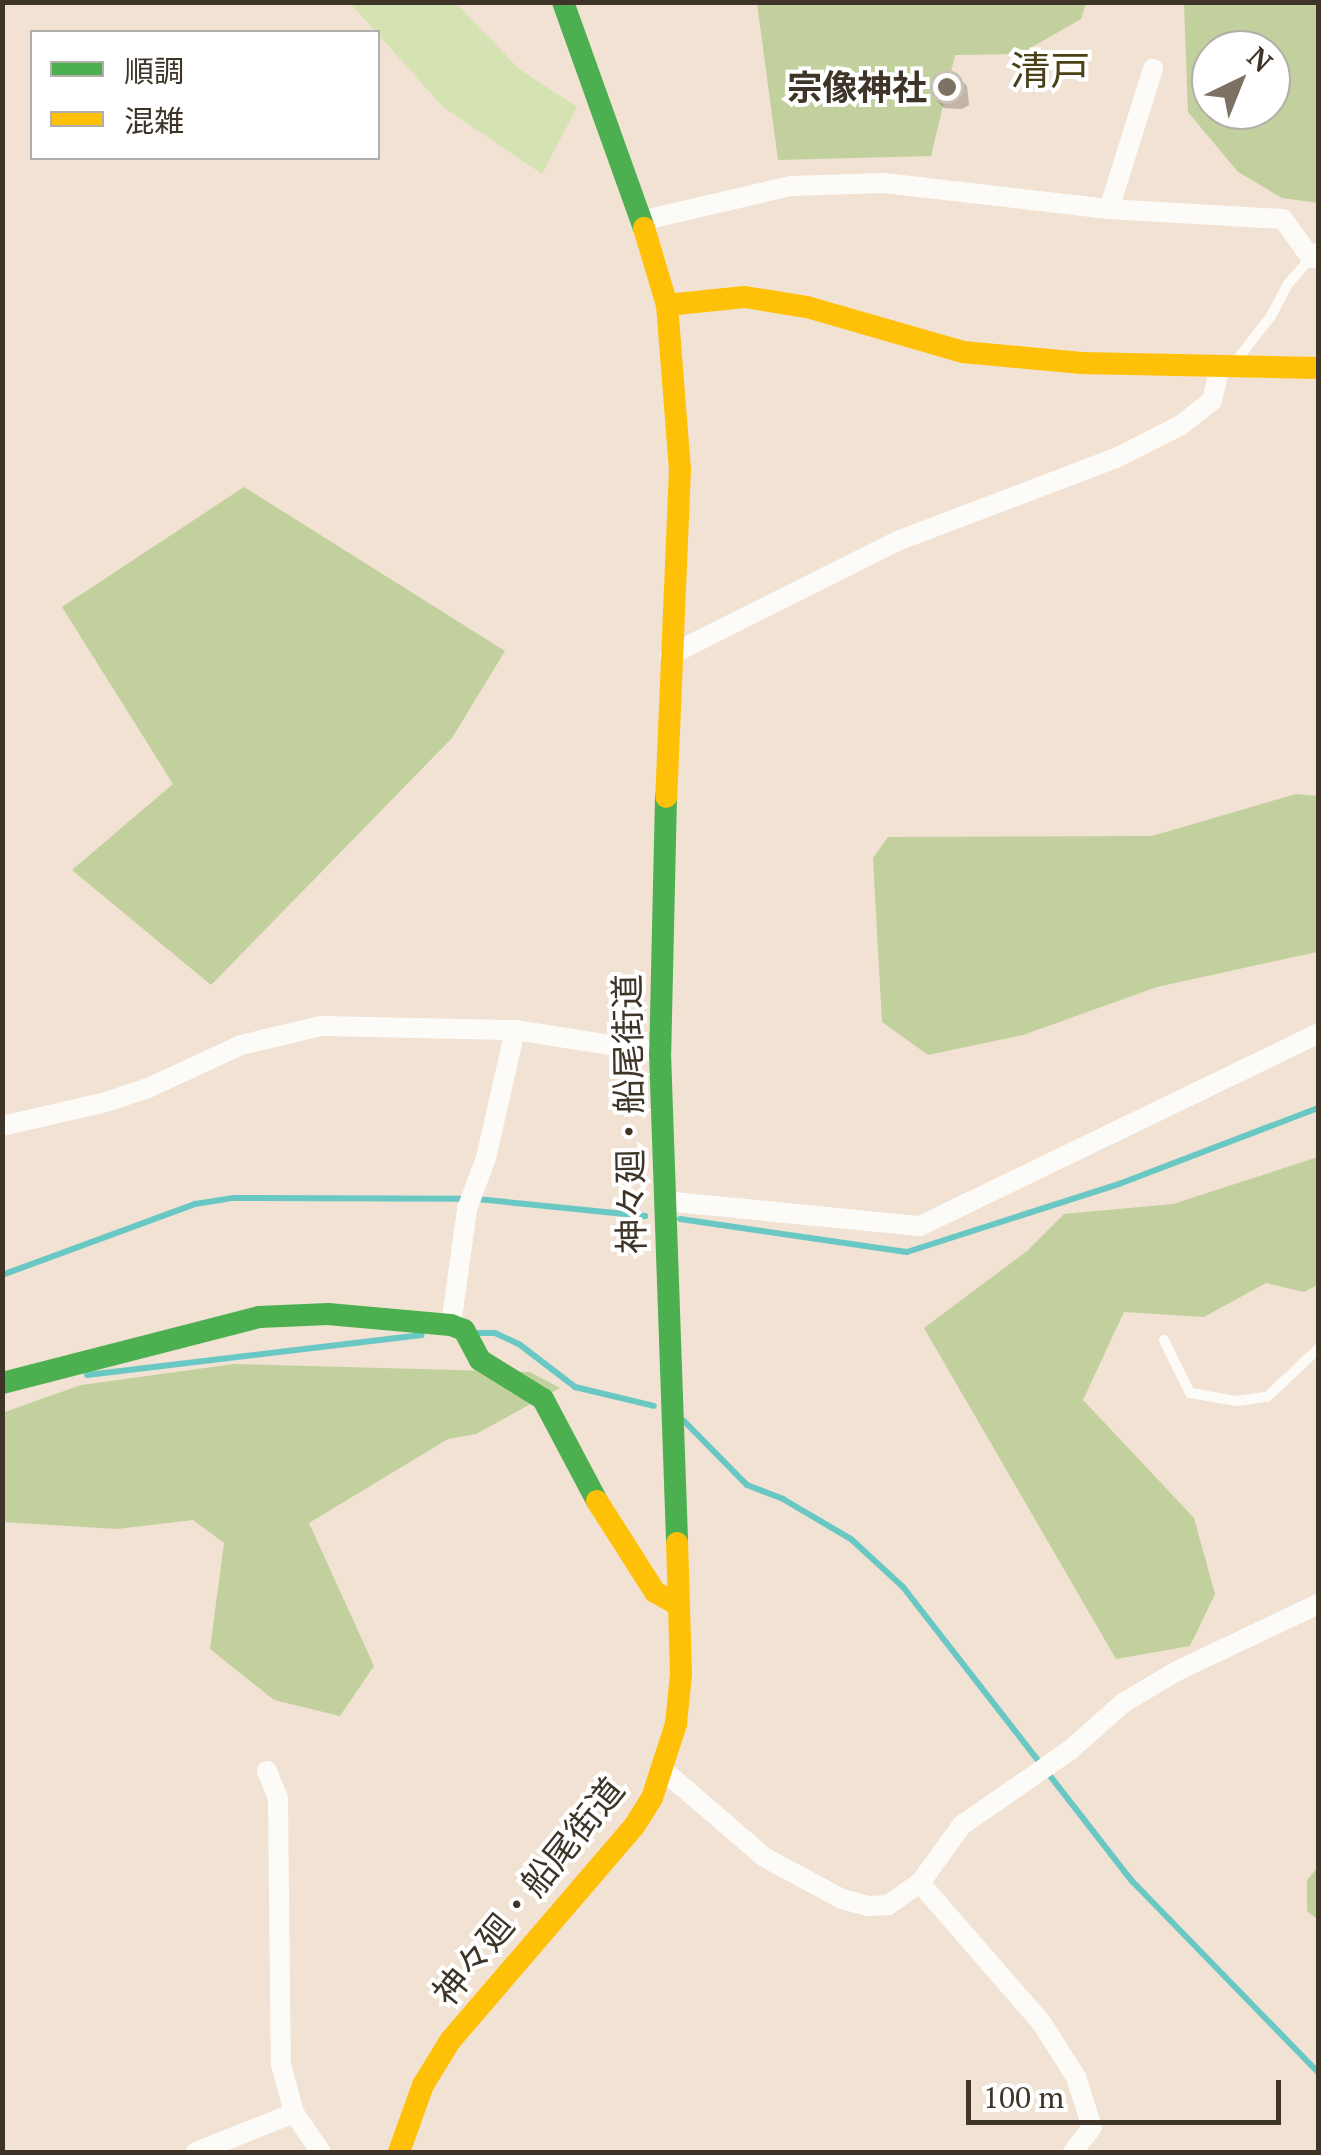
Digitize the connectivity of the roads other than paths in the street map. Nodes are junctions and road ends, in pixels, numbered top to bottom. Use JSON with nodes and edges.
{"nodes":[{"id":1,"x":563,"y":2,"type":"edge"},
{"id":2,"x":1153,"y":69,"type":"dead end"},
{"id":3,"x":1109,"y":209,"type":"junction"},
{"id":4,"x":640,"y":221,"type":"junction"},
{"id":5,"x":1315,"y":255,"type":"edge"},
{"id":6,"x":666,"y":306,"type":"junction"},
{"id":7,"x":1226,"y":366,"type":"junction"},
{"id":8,"x":1318,"y":368,"type":"edge"},
{"id":9,"x":670,"y":654,"type":"junction"},
{"id":10,"x":515,"y":1030,"type":"junction"},
{"id":11,"x":1318,"y":1034,"type":"edge"},
{"id":12,"x":660,"y":1053,"type":"junction"},
{"id":13,"x":2,"y":1126,"type":"edge"},
{"id":14,"x":664,"y":1202,"type":"junction"},
{"id":15,"x":463,"y":1334,"type":"junction"},
{"id":16,"x":1164,"y":1340,"type":"dead end"},
{"id":17,"x":1318,"y":1349,"type":"edge"},
{"id":18,"x":2,"y":1383,"type":"edge"},
{"id":19,"x":677,"y":1604,"type":"junction"},
{"id":20,"x":1318,"y":1604,"type":"edge"},
{"id":21,"x":663,"y":1770,"type":"junction"},
{"id":22,"x":266,"y":1771,"type":"dead end"},
{"id":23,"x":920,"y":1883,"type":"junction"},
{"id":24,"x":294,"y":2113,"type":"junction"},
{"id":25,"x":196,"y":2152,"type":"edge"},
{"id":26,"x":321,"y":2152,"type":"edge"},
{"id":27,"x":400,"y":2152,"type":"edge"},
{"id":28,"x":1073,"y":2152,"type":"edge"}],
"edges":[{"from":1,"to":4,"type":"street","name":"神々廻・船尾街道"},
{"from":2,"to":3,"type":"street"},
{"from":3,"to":4,"type":"street"},
{"from":3,"to":5,"type":"street"},
{"from":4,"to":6,"type":"street","name":"神々廻・船尾街道"},
{"from":5,"to":7,"type":"lane"},
{"from":6,"to":7,"type":"street"},
{"from":6,"to":9,"type":"street","name":"神々廻・船尾街道"},
{"from":7,"to":8,"type":"street"},
{"from":7,"to":9,"type":"street"},
{"from":9,"to":12,"type":"street","name":"神々廻・船尾街道"},
{"from":10,"to":12,"type":"street"},
{"from":10,"to":13,"type":"street"},
{"from":10,"to":15,"type":"street"},
{"from":11,"to":14,"type":"street"},
{"from":12,"to":14,"type":"street","name":"神々廻・船尾街道"},
{"from":14,"to":19,"type":"street","name":"神々廻・船尾街道"},
{"from":15,"to":18,"type":"street"},
{"from":15,"to":19,"type":"street"},
{"from":16,"to":17,"type":"lane"},
{"from":19,"to":21,"type":"street","name":"神々廻・船尾街道"},
{"from":20,"to":23,"type":"street"},
{"from":21,"to":23,"type":"street"},
{"from":21,"to":27,"type":"street","name":"神々廻・船尾街道"},
{"from":22,"to":24,"type":"street"},
{"from":23,"to":28,"type":"street"},
{"from":24,"to":25,"type":"street"},
{"from":24,"to":26,"type":"street"}]}
